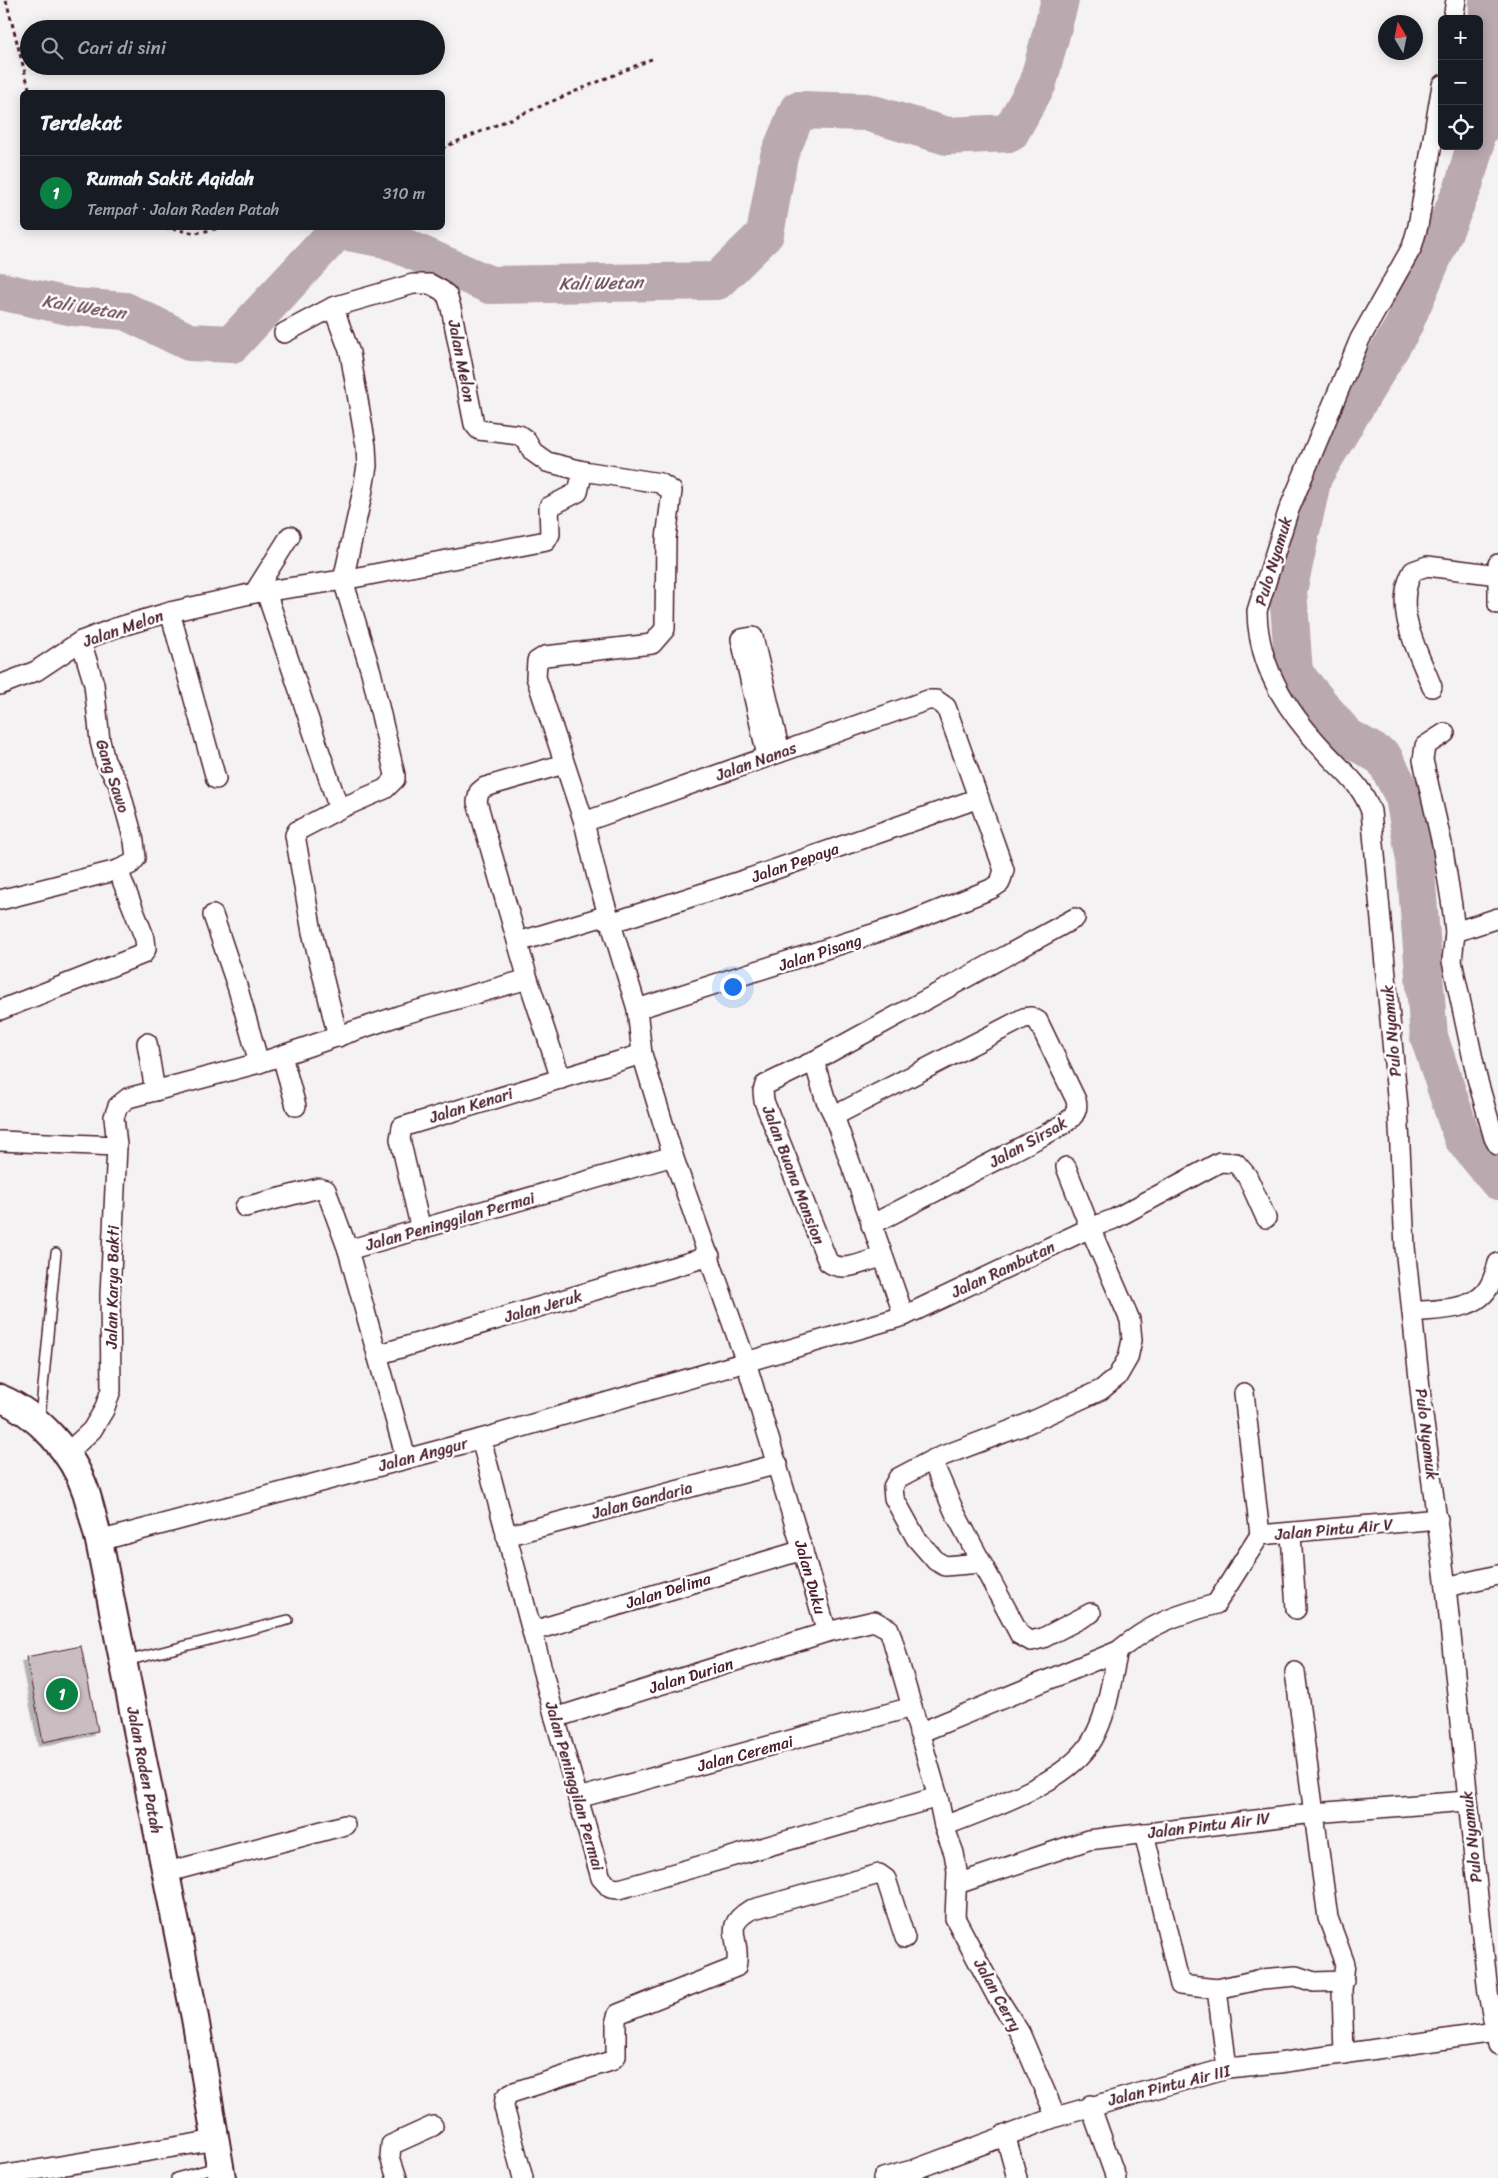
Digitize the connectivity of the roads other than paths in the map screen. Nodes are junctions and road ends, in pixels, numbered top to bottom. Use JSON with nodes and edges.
{"nodes":[{"id":1,"x":1456,"y":0,"type":"edge"},
{"id":2,"x":1454,"y":15,"type":"edge"},
{"id":3,"x":1439,"y":105,"type":"edge"},
{"id":4,"x":333,"y":307,"type":"junction"},
{"id":5,"x":284,"y":333,"type":"dead end"},
{"id":6,"x":584,"y":471,"type":"junction"},
{"id":7,"x":290,"y":536,"type":"dead end"},
{"id":8,"x":1497,"y":571,"type":"edge"},
{"id":9,"x":343,"y":580,"type":"junction"},
{"id":10,"x":260,"y":593,"type":"junction"},
{"id":11,"x":1498,"y":604,"type":"edge"},
{"id":12,"x":170,"y":612,"type":"junction"},
{"id":13,"x":81,"y":641,"type":"junction"},
{"id":14,"x":0,"y":684,"type":"edge"},
{"id":15,"x":1432,"y":687,"type":"dead end"},
{"id":16,"x":1445,"y":733,"type":"dead end"},
{"id":17,"x":773,"y":754,"type":"junction"},
{"id":18,"x":564,"y":764,"type":"junction"},
{"id":19,"x":216,"y":779,"type":"dead end"},
{"id":20,"x":978,"y":798,"type":"junction"},
{"id":21,"x":338,"y":809,"type":"junction"},
{"id":22,"x":584,"y":822,"type":"junction"},
{"id":23,"x":118,"y":870,"type":"junction"},
{"id":24,"x":0,"y":900,"type":"edge"},
{"id":25,"x":213,"y":915,"type":"dead end"},
{"id":26,"x":1075,"y":918,"type":"dead end"},
{"id":27,"x":1498,"y":918,"type":"edge"},
{"id":28,"x":609,"y":919,"type":"junction"},
{"id":29,"x":1454,"y":932,"type":"junction"},
{"id":30,"x":518,"y":942,"type":"junction"},
{"id":31,"x":528,"y":979,"type":"junction"},
{"id":32,"x":636,"y":1009,"type":"junction"},
{"id":33,"x":0,"y":1010,"type":"edge"},
{"id":34,"x":338,"y":1037,"type":"junction"},
{"id":35,"x":146,"y":1044,"type":"dead end"},
{"id":36,"x":642,"y":1054,"type":"junction"},
{"id":37,"x":282,"y":1056,"type":"junction"},
{"id":38,"x":814,"y":1061,"type":"junction"},
{"id":39,"x":259,"y":1063,"type":"junction"},
{"id":40,"x":562,"y":1079,"type":"junction"},
{"id":41,"x":155,"y":1091,"type":"junction"},
{"id":42,"x":296,"y":1106,"type":"dead end"},
{"id":43,"x":1390,"y":1108,"type":"dead end"},
{"id":44,"x":834,"y":1116,"type":"junction"},
{"id":45,"x":1399,"y":1138,"type":"junction"},
{"id":46,"x":0,"y":1141,"type":"edge"},
{"id":47,"x":1498,"y":1145,"type":"edge"},
{"id":48,"x":117,"y":1146,"type":"junction"},
{"id":49,"x":673,"y":1156,"type":"junction"},
{"id":50,"x":1066,"y":1167,"type":"dead end"},
{"id":51,"x":245,"y":1207,"type":"dead end"},
{"id":52,"x":1266,"y":1218,"type":"dead end"},
{"id":53,"x":871,"y":1225,"type":"junction"},
{"id":54,"x":1090,"y":1228,"type":"junction"},
{"id":55,"x":421,"y":1230,"type":"junction"},
{"id":56,"x":348,"y":1250,"type":"junction"},
{"id":57,"x":56,"y":1253,"type":"dead end"},
{"id":58,"x":710,"y":1256,"type":"junction"},
{"id":59,"x":882,"y":1257,"type":"junction"},
{"id":60,"x":1498,"y":1263,"type":"edge"},
{"id":61,"x":1412,"y":1312,"type":"junction"},
{"id":62,"x":904,"y":1316,"type":"junction"},
{"id":63,"x":377,"y":1355,"type":"junction"},
{"id":64,"x":746,"y":1362,"type":"junction"},
{"id":65,"x":1244,"y":1392,"type":"dead end"},
{"id":66,"x":0,"y":1398,"type":"edge"},
{"id":67,"x":40,"y":1423,"type":"junction"},
{"id":68,"x":481,"y":1439,"type":"junction"},
{"id":69,"x":66,"y":1454,"type":"junction"},
{"id":70,"x":406,"y":1458,"type":"junction"},
{"id":71,"x":932,"y":1460,"type":"junction"},
{"id":72,"x":778,"y":1464,"type":"junction"},
{"id":73,"x":1438,"y":1519,"type":"junction"},
{"id":74,"x":1291,"y":1534,"type":"junction"},
{"id":75,"x":506,"y":1536,"type":"junction"},
{"id":76,"x":1260,"y":1536,"type":"junction"},
{"id":77,"x":99,"y":1541,"type":"junction"},
{"id":78,"x":803,"y":1550,"type":"junction"},
{"id":79,"x":981,"y":1563,"type":"junction"},
{"id":80,"x":1498,"y":1575,"type":"edge"},
{"id":81,"x":1446,"y":1587,"type":"junction"},
{"id":82,"x":1296,"y":1609,"type":"dead end"},
{"id":83,"x":1091,"y":1613,"type":"dead end"},
{"id":84,"x":288,"y":1620,"type":"dead end"},
{"id":85,"x":533,"y":1631,"type":"junction"},
{"id":86,"x":827,"y":1632,"type":"junction"},
{"id":87,"x":1123,"y":1647,"type":"junction"},
{"id":88,"x":124,"y":1661,"type":"junction"},
{"id":89,"x":1295,"y":1672,"type":"dead end"},
{"id":90,"x":912,"y":1707,"type":"junction"},
{"id":91,"x":555,"y":1718,"type":"junction"},
{"id":92,"x":919,"y":1732,"type":"junction"},
{"id":93,"x":938,"y":1797,"type":"junction"},
{"id":94,"x":578,"y":1798,"type":"junction"},
{"id":95,"x":1467,"y":1801,"type":"junction"},
{"id":96,"x":1314,"y":1813,"type":"junction"},
{"id":97,"x":345,"y":1824,"type":"dead end"},
{"id":98,"x":944,"y":1826,"type":"junction"},
{"id":99,"x":1144,"y":1833,"type":"junction"},
{"id":100,"x":164,"y":1873,"type":"junction"},
{"id":101,"x":957,"y":1877,"type":"junction"},
{"id":102,"x":906,"y":1938,"type":"dead end"},
{"id":103,"x":1344,"y":1981,"type":"junction"},
{"id":104,"x":1217,"y":1989,"type":"junction"},
{"id":105,"x":1497,"y":2038,"type":"edge"},
{"id":106,"x":1344,"y":2054,"type":"junction"},
{"id":107,"x":1227,"y":2068,"type":"junction"},
{"id":108,"x":1090,"y":2106,"type":"junction"},
{"id":109,"x":1056,"y":2117,"type":"junction"},
{"id":110,"x":433,"y":2126,"type":"dead end"},
{"id":111,"x":1005,"y":2134,"type":"junction"},
{"id":112,"x":216,"y":2140,"type":"junction"},
{"id":113,"x":222,"y":2172,"type":"edge"},
{"id":114,"x":0,"y":2176,"type":"edge"},
{"id":115,"x":176,"y":2178,"type":"edge"},
{"id":116,"x":397,"y":2178,"type":"edge"},
{"id":117,"x":523,"y":2178,"type":"edge"},
{"id":118,"x":883,"y":2178,"type":"edge"},
{"id":119,"x":1017,"y":2178,"type":"edge"},
{"id":120,"x":1116,"y":2178,"type":"edge"}],
"edges":[{"from":1,"to":2,"type":"street"},
{"from":3,"to":45,"type":"street","name":"Pulo Nyamuk"},
{"from":4,"to":5,"type":"street","name":"Jalan Melon"},
{"from":4,"to":6,"type":"street","name":"Jalan Melon"},
{"from":4,"to":9,"type":"street"},
{"from":6,"to":9,"type":"street","name":"Jalan Melon"},
{"from":6,"to":18,"type":"street","name":"Jalan Melon"},
{"from":7,"to":10,"type":"street"},
{"from":8,"to":11,"type":"street"},
{"from":8,"to":15,"type":"street"},
{"from":9,"to":10,"type":"street","name":"Jalan Melon"},
{"from":9,"to":21,"type":"street"},
{"from":10,"to":12,"type":"street","name":"Jalan Melon"},
{"from":10,"to":21,"type":"street"},
{"from":12,"to":13,"type":"street","name":"Jalan Melon"},
{"from":12,"to":19,"type":"street"},
{"from":13,"to":14,"type":"street","name":"Jalan Melon"},
{"from":13,"to":23,"type":"street","name":"Gang Sawo"},
{"from":16,"to":29,"type":"street"},
{"from":17,"to":17,"type":"street"},
{"from":17,"to":20,"type":"street","name":"Jalan Nanas"},
{"from":17,"to":22,"type":"street","name":"Jalan Nanas"},
{"from":18,"to":22,"type":"street"},
{"from":18,"to":30,"type":"street"},
{"from":20,"to":28,"type":"street","name":"Jalan Pepaya"},
{"from":20,"to":32,"type":"street","name":"Jalan Pisang"},
{"from":21,"to":34,"type":"street"},
{"from":22,"to":28,"type":"street"},
{"from":23,"to":24,"type":"street","name":"Gang Sawo"},
{"from":23,"to":33,"type":"street"},
{"from":25,"to":39,"type":"street"},
{"from":26,"to":38,"type":"street","name":"Jalan Buana Mansion"},
{"from":27,"to":29,"type":"street"},
{"from":28,"to":30,"type":"street"},
{"from":28,"to":32,"type":"street"},
{"from":29,"to":47,"type":"street"},
{"from":30,"to":31,"type":"street"},
{"from":31,"to":34,"type":"street"},
{"from":31,"to":40,"type":"street"},
{"from":32,"to":36,"type":"street"},
{"from":34,"to":37,"type":"street"},
{"from":35,"to":41,"type":"street"},
{"from":36,"to":40,"type":"street","name":"Jalan Kenari"},
{"from":36,"to":49,"type":"street"},
{"from":37,"to":39,"type":"street"},
{"from":37,"to":42,"type":"street"},
{"from":38,"to":44,"type":"street"},
{"from":38,"to":59,"type":"street","name":"Jalan Buana Mansion"},
{"from":39,"to":41,"type":"street"},
{"from":40,"to":55,"type":"street","name":"Jalan Kenari"},
{"from":41,"to":48,"type":"street","name":"Jalan Karya Bakti"},
{"from":43,"to":45,"type":"street"},
{"from":44,"to":53,"type":"street"},
{"from":44,"to":53,"type":"street","name":"Jalan Sirsak"},
{"from":45,"to":61,"type":"street","name":"Pulo Nyamuk"},
{"from":46,"to":48,"type":"street"},
{"from":48,"to":69,"type":"street","name":"Jalan Karya Bakti"},
{"from":49,"to":55,"type":"street","name":"Jalan Peninggilan Permai"},
{"from":49,"to":58,"type":"street"},
{"from":50,"to":54,"type":"street"},
{"from":51,"to":56,"type":"street"},
{"from":52,"to":54,"type":"street","name":"Jalan Rambutan"},
{"from":53,"to":59,"type":"street"},
{"from":54,"to":62,"type":"street","name":"Jalan Rambutan"},
{"from":54,"to":71,"type":"street"},
{"from":55,"to":56,"type":"street","name":"Jalan Peninggilan Permai"},
{"from":56,"to":63,"type":"street","name":"Jalan Peninggilan Permai"},
{"from":57,"to":67,"type":"lane"},
{"from":58,"to":63,"type":"street","name":"Jalan Jeruk"},
{"from":58,"to":64,"type":"street"},
{"from":59,"to":62,"type":"street"},
{"from":60,"to":61,"type":"street"},
{"from":61,"to":73,"type":"street","name":"Pulo Nyamuk"},
{"from":62,"to":64,"type":"street","name":"Jalan Rambutan"},
{"from":63,"to":70,"type":"street","name":"Jalan Peninggilan Permai"},
{"from":64,"to":68,"type":"street","name":"Jalan Anggur"},
{"from":64,"to":72,"type":"street","name":"Jalan Duku"},
{"from":65,"to":76,"type":"street"},
{"from":66,"to":67,"type":"main road","name":"Jalan Raden Patah"},
{"from":67,"to":69,"type":"main road","name":"Jalan Raden Patah"},
{"from":68,"to":70,"type":"street","name":"Jalan Anggur"},
{"from":68,"to":75,"type":"street","name":"Jalan Peninggilan Permai"},
{"from":69,"to":77,"type":"main road","name":"Jalan Raden Patah"},
{"from":70,"to":77,"type":"street","name":"Jalan Anggur"},
{"from":71,"to":79,"type":"street"},
{"from":71,"to":79,"type":"street"},
{"from":72,"to":75,"type":"street","name":"Jalan Gandaria"},
{"from":72,"to":78,"type":"street","name":"Jalan Duku"},
{"from":73,"to":74,"type":"street","name":"Jalan Pintu Air V"},
{"from":73,"to":81,"type":"street","name":"Pulo Nyamuk"},
{"from":74,"to":76,"type":"street","name":"Jalan Pintu Air V"},
{"from":74,"to":82,"type":"street"},
{"from":75,"to":85,"type":"street","name":"Jalan Peninggilan Permai"},
{"from":76,"to":87,"type":"street","name":"Jalan Pintu Air V"},
{"from":77,"to":88,"type":"main road","name":"Jalan Raden Patah"},
{"from":78,"to":85,"type":"street","name":"Jalan Delima"},
{"from":78,"to":86,"type":"street","name":"Jalan Duku"},
{"from":79,"to":83,"type":"street"},
{"from":80,"to":81,"type":"street"},
{"from":81,"to":95,"type":"street","name":"Pulo Nyamuk"},
{"from":84,"to":88,"type":"lane"},
{"from":85,"to":91,"type":"street","name":"Jalan Peninggilan Permai"},
{"from":86,"to":90,"type":"street","name":"Jalan Duku"},
{"from":86,"to":91,"type":"street","name":"Jalan Durian"},
{"from":87,"to":92,"type":"street"},
{"from":87,"to":98,"type":"street"},
{"from":88,"to":100,"type":"main road","name":"Jalan Raden Patah"},
{"from":89,"to":96,"type":"street"},
{"from":90,"to":92,"type":"street","name":"Jalan Duku"},
{"from":90,"to":94,"type":"street","name":"Jalan Ceremai"},
{"from":91,"to":94,"type":"street","name":"Jalan Peninggilan Permai"},
{"from":92,"to":93,"type":"street","name":"Jalan Duku"},
{"from":93,"to":94,"type":"street","name":"Jalan Peninggilan Permai"},
{"from":93,"to":98,"type":"street","name":"Jalan Duku"},
{"from":95,"to":96,"type":"street","name":"Jalan Pintu Air IV"},
{"from":95,"to":105,"type":"street","name":"Pulo Nyamuk"},
{"from":96,"to":99,"type":"street","name":"Jalan Pintu Air IV"},
{"from":96,"to":103,"type":"street"},
{"from":97,"to":100,"type":"street"},
{"from":98,"to":101,"type":"street","name":"Jalan Duku"},
{"from":99,"to":101,"type":"street","name":"Jalan Pintu Air IV"},
{"from":99,"to":104,"type":"street"},
{"from":100,"to":112,"type":"main road","name":"Jalan Raden Patah"},
{"from":101,"to":109,"type":"street","name":"Jalan Cerry"},
{"from":102,"to":117,"type":"street"},
{"from":103,"to":104,"type":"street"},
{"from":103,"to":106,"type":"street"},
{"from":104,"to":107,"type":"street"},
{"from":105,"to":106,"type":"street","name":"Jalan Pintu Air III"},
{"from":106,"to":107,"type":"street","name":"Jalan Pintu Air III"},
{"from":107,"to":108,"type":"street","name":"Jalan Pintu Air III"},
{"from":108,"to":109,"type":"street","name":"Jalan Pintu Air III"},
{"from":108,"to":120,"type":"street"},
{"from":109,"to":111,"type":"street","name":"Jalan Pintu Air III"},
{"from":110,"to":116,"type":"street"},
{"from":111,"to":118,"type":"street","name":"Jalan Pintu Air III"},
{"from":111,"to":119,"type":"street"},
{"from":112,"to":113,"type":"main road","name":"Jalan Raden Patah"},
{"from":112,"to":114,"type":"street"},
{"from":113,"to":115,"type":"lane"}]}
